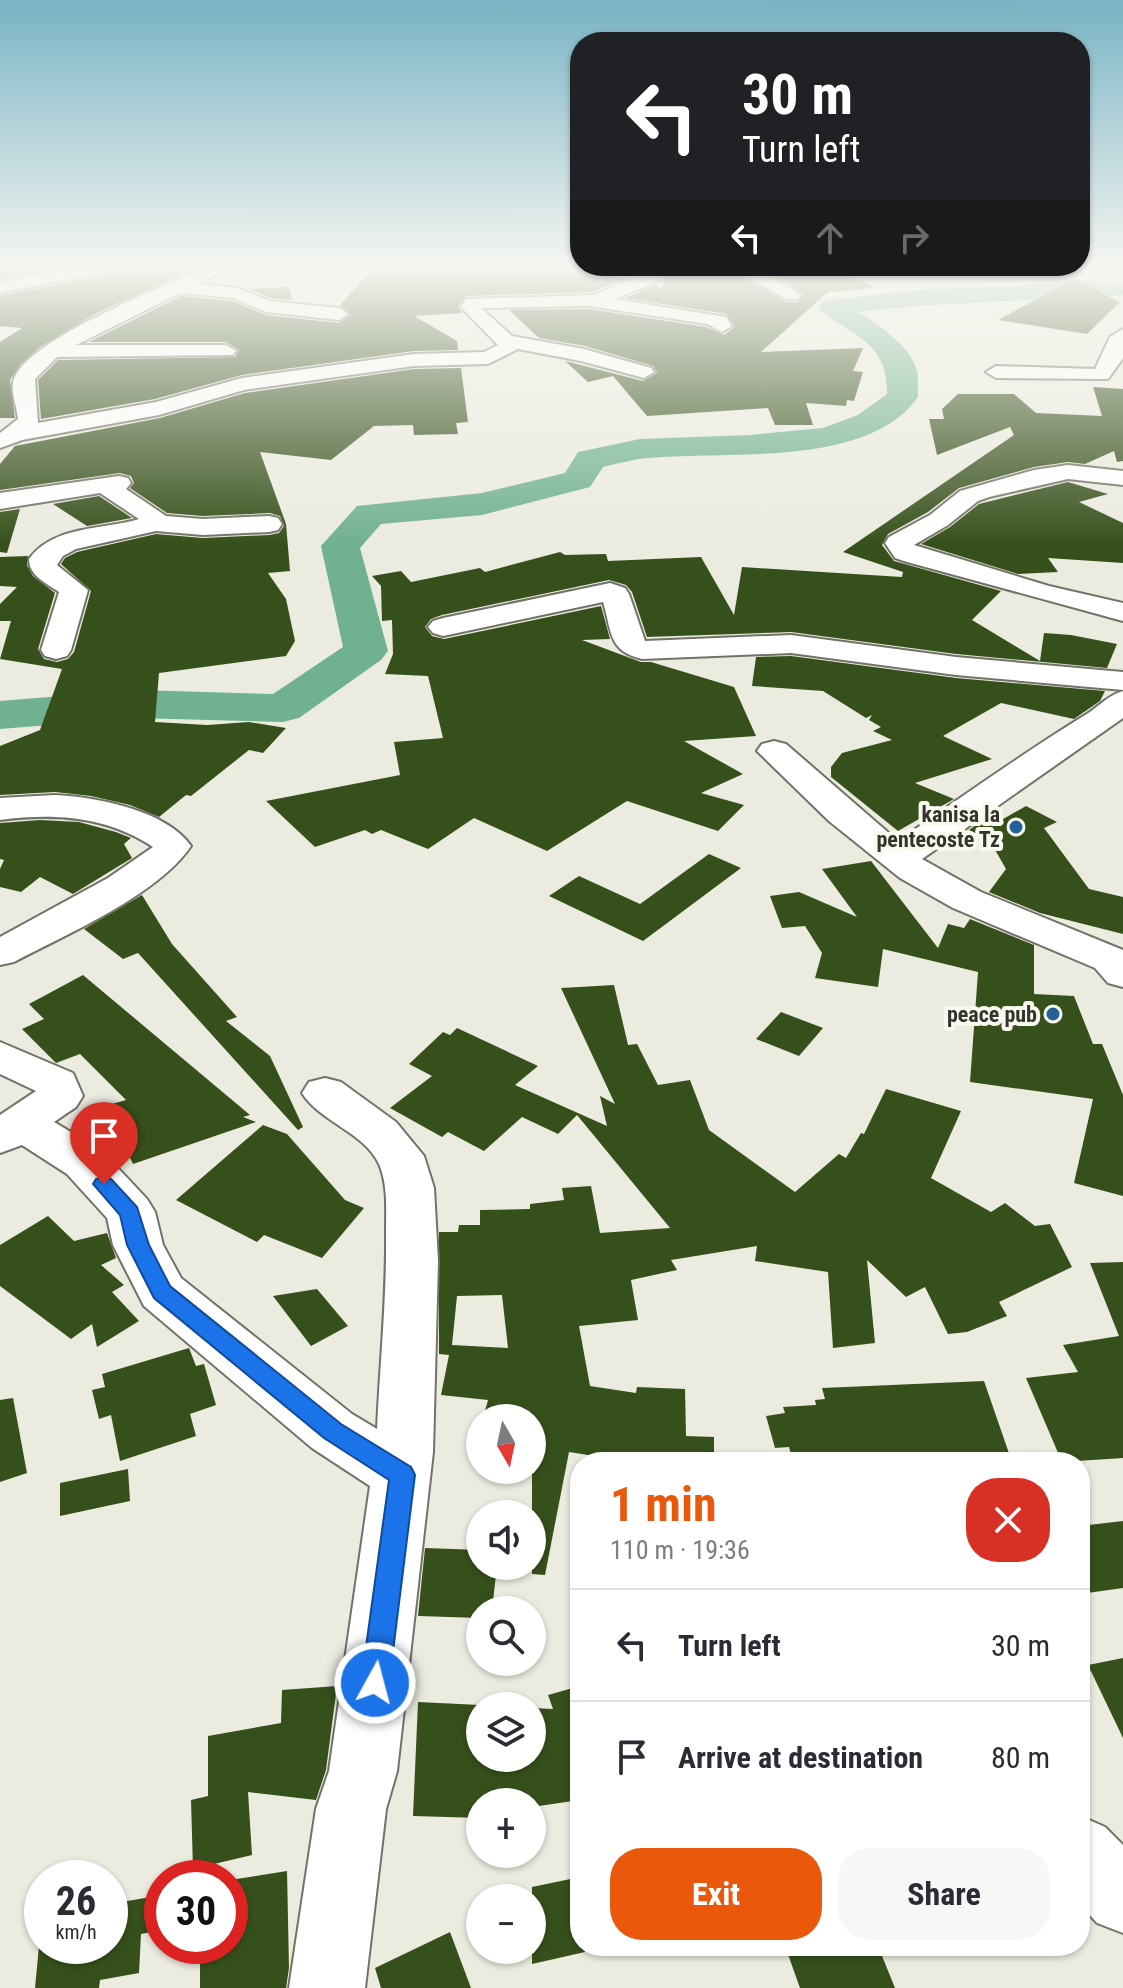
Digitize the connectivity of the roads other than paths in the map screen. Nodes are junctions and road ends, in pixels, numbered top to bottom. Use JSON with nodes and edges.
{"nodes":[{"id":1,"x":45,"y":359,"type":"edge"},
{"id":2,"x":467,"y":359,"type":"edge"},
{"id":3,"x":597,"y":359,"type":"edge"},
{"id":4,"x":1113,"y":359,"type":"edge"},
{"id":5,"x":644,"y":372,"type":"dead end"},
{"id":6,"x":996,"y":372,"type":"dead end"},
{"id":7,"x":8,"y":438,"type":"edge"},
{"id":8,"x":1123,"y":478,"type":"edge"},
{"id":9,"x":0,"y":501,"type":"edge"},
{"id":10,"x":154,"y":523,"type":"junction"},
{"id":11,"x":269,"y":524,"type":"dead end"},
{"id":12,"x":1123,"y":612,"type":"edge"},
{"id":13,"x":443,"y":627,"type":"dead end"},
{"id":14,"x":56,"y":650,"type":"dead end"},
{"id":15,"x":1123,"y":681,"type":"edge"},
{"id":16,"x":1123,"y":701,"type":"edge"},
{"id":17,"x":774,"y":751,"type":"dead end"},
{"id":18,"x":0,"y":809,"type":"edge"},
{"id":19,"x":899,"y":858,"type":"junction"},
{"id":20,"x":0,"y":953,"type":"edge"},
{"id":21,"x":1123,"y":974,"type":"edge"},
{"id":22,"x":0,"y":1056,"type":"edge"},
{"id":23,"x":325,"y":1093,"type":"dead end"},
{"id":24,"x":11,"y":1130,"type":"edge"},
{"id":25,"x":402,"y":1475,"type":"junction"},
{"id":26,"x":1090,"y":1862,"type":"edge"},
{"id":27,"x":1123,"y":1897,"type":"edge"},
{"id":28,"x":327,"y":1988,"type":"edge"}],
"edges":[{"from":1,"to":7,"type":"street"},
{"from":2,"to":7,"type":"street"},
{"from":3,"to":5,"type":"street"},
{"from":4,"to":6,"type":"street"},
{"from":8,"to":12,"type":"street"},
{"from":9,"to":10,"type":"street"},
{"from":10,"to":11,"type":"street"},
{"from":10,"to":14,"type":"street"},
{"from":13,"to":15,"type":"street"},
{"from":16,"to":19,"type":"street"},
{"from":17,"to":19,"type":"street"},
{"from":18,"to":20,"type":"street"},
{"from":19,"to":21,"type":"street"},
{"from":22,"to":24,"type":"street"},
{"from":23,"to":25,"type":"street"},
{"from":24,"to":25,"type":"street"},
{"from":25,"to":28,"type":"street"},
{"from":26,"to":27,"type":"street"}]}
